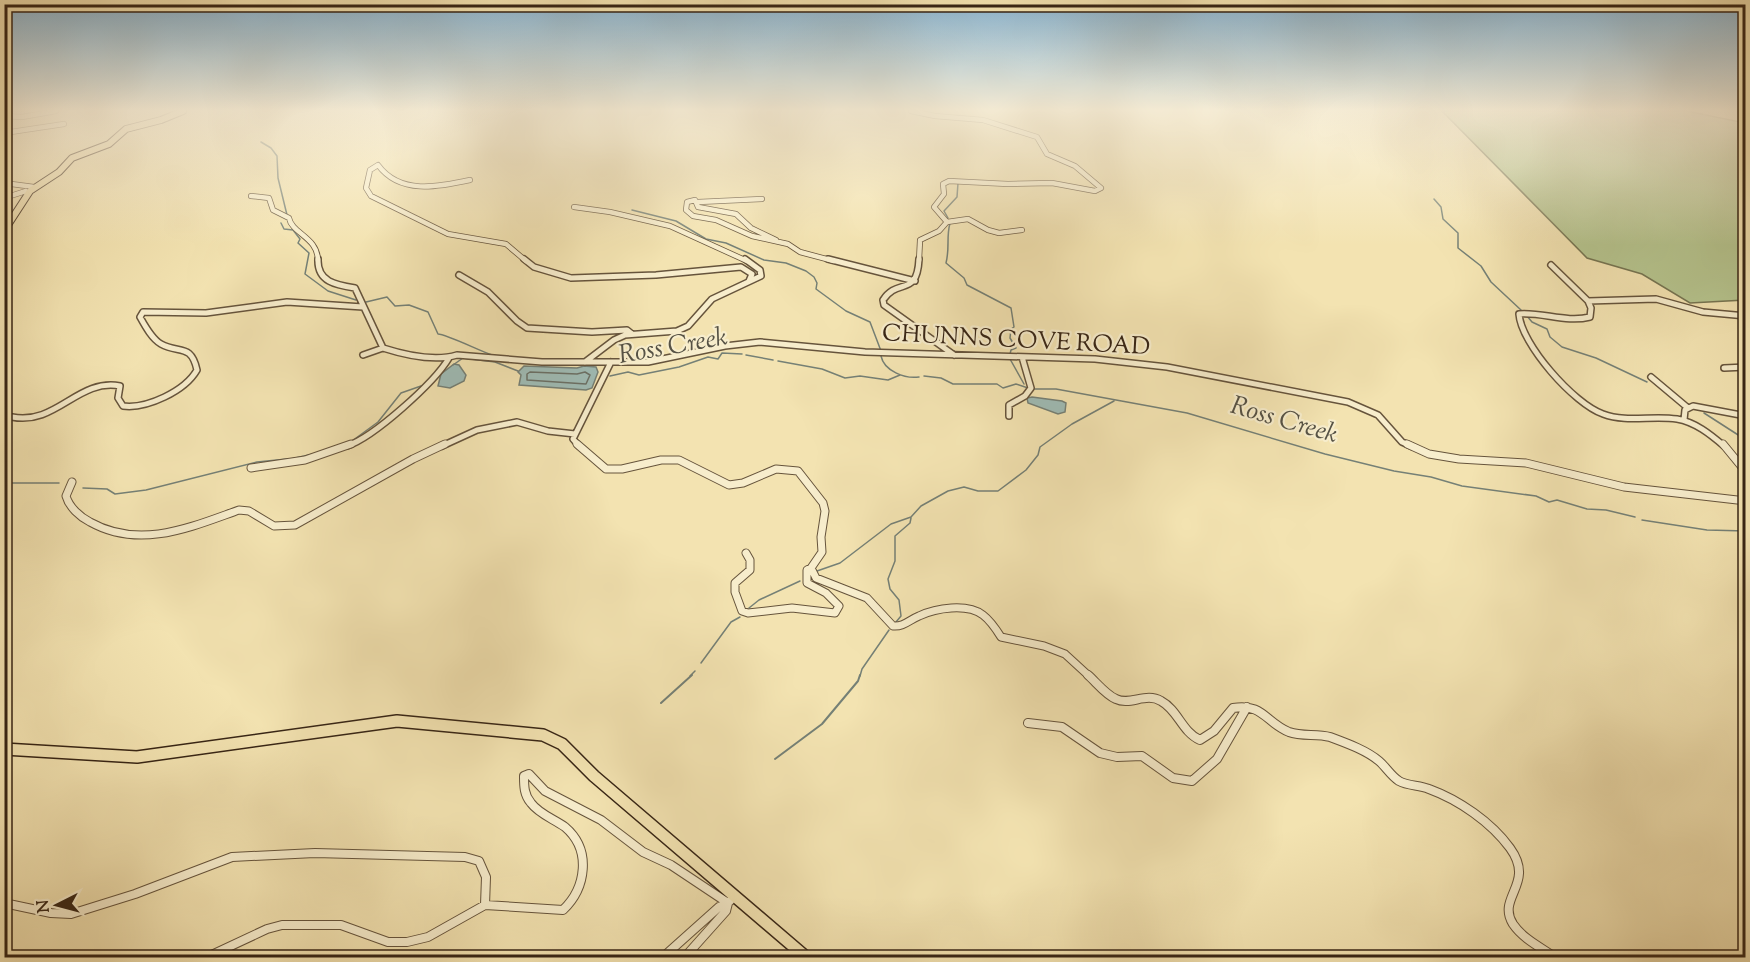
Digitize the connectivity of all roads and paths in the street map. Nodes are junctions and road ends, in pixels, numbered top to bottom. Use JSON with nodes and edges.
{"nodes":[{"id":1,"x":78,"y":156,"type":"edge"},
{"id":2,"x":1052,"y":156,"type":"edge"},
{"id":3,"x":4,"y":177,"type":"edge"},
{"id":4,"x":470,"y":180,"type":"dead end"},
{"id":5,"x":4,"y":183,"type":"edge"},
{"id":6,"x":15,"y":186,"type":"junction"},
{"id":7,"x":32,"y":189,"type":"junction"},
{"id":8,"x":251,"y":196,"type":"dead end"},
{"id":9,"x":4,"y":198,"type":"edge"},
{"id":10,"x":762,"y":199,"type":"dead end"},
{"id":11,"x":698,"y":202,"type":"junction"},
{"id":12,"x":574,"y":207,"type":"dead end"},
{"id":13,"x":947,"y":222,"type":"junction"},
{"id":14,"x":1022,"y":230,"type":"dead end"},
{"id":15,"x":4,"y":231,"type":"edge"},
{"id":16,"x":776,"y":240,"type":"junction"},
{"id":17,"x":1551,"y":265,"type":"dead end"},
{"id":18,"x":459,"y":275,"type":"dead end"},
{"id":19,"x":749,"y":281,"type":"junction"},
{"id":20,"x":915,"y":281,"type":"junction"},
{"id":21,"x":1588,"y":301,"type":"junction"},
{"id":22,"x":363,"y":307,"type":"junction"},
{"id":23,"x":1746,"y":316,"type":"edge"},
{"id":24,"x":632,"y":334,"type":"junction"},
{"id":25,"x":384,"y":348,"type":"junction"},
{"id":26,"x":363,"y":355,"type":"dead end"},
{"id":27,"x":954,"y":355,"type":"junction"},
{"id":28,"x":1022,"y":357,"type":"junction"},
{"id":29,"x":449,"y":358,"type":"junction"},
{"id":30,"x":585,"y":362,"type":"junction"},
{"id":31,"x":612,"y":362,"type":"junction"},
{"id":32,"x":1746,"y":367,"type":"edge"},
{"id":33,"x":1724,"y":368,"type":"dead end"},
{"id":34,"x":1651,"y":377,"type":"dead end"},
{"id":35,"x":1688,"y":408,"type":"junction"},
{"id":36,"x":1009,"y":416,"type":"dead end"},
{"id":37,"x":1746,"y":416,"type":"edge"},
{"id":38,"x":12,"y":417,"type":"dead end"},
{"id":39,"x":1684,"y":420,"type":"junction"},
{"id":40,"x":575,"y":434,"type":"junction"},
{"id":41,"x":251,"y":468,"type":"dead end"},
{"id":42,"x":1746,"y":471,"type":"edge"},
{"id":43,"x":72,"y":482,"type":"dead end"},
{"id":44,"x":1746,"y":501,"type":"edge"},
{"id":45,"x":746,"y":552,"type":"dead end"},
{"id":46,"x":811,"y":568,"type":"junction"},
{"id":47,"x":1247,"y":707,"type":"junction"},
{"id":48,"x":1028,"y":723,"type":"dead end"},
{"id":49,"x":4,"y":749,"type":"edge"},
{"id":50,"x":731,"y":900,"type":"junction"},
{"id":51,"x":4,"y":903,"type":"edge"},
{"id":52,"x":485,"y":905,"type":"junction"},
{"id":53,"x":205,"y":957,"type":"edge"},
{"id":54,"x":662,"y":957,"type":"edge"},
{"id":55,"x":684,"y":957,"type":"edge"},
{"id":56,"x":807,"y":957,"type":"edge"},
{"id":57,"x":1556,"y":957,"type":"edge"}],
"edges":[{"from":1,"to":7,"type":"main road"},
{"from":2,"to":13,"type":"street"},
{"from":3,"to":6,"type":"street"},
{"from":4,"to":19,"type":"street"},
{"from":5,"to":6,"type":"street"},
{"from":6,"to":7,"type":"street"},
{"from":7,"to":9,"type":"street"},
{"from":7,"to":15,"type":"main road"},
{"from":8,"to":22,"type":"street"},
{"from":10,"to":11,"type":"street"},
{"from":11,"to":16,"type":"street"},
{"from":11,"to":16,"type":"street"},
{"from":12,"to":19,"type":"street"},
{"from":13,"to":14,"type":"street"},
{"from":13,"to":20,"type":"street"},
{"from":16,"to":20,"type":"street"},
{"from":17,"to":21,"type":"street"},
{"from":18,"to":24,"type":"street"},
{"from":19,"to":24,"type":"street"},
{"from":20,"to":27,"type":"street"},
{"from":21,"to":23,"type":"street"},
{"from":21,"to":39,"type":"street"},
{"from":22,"to":25,"type":"street"},
{"from":22,"to":38,"type":"street"},
{"from":24,"to":30,"type":"street"},
{"from":25,"to":26,"type":"street"},
{"from":25,"to":29,"type":"street","name":"CHUNNS COVE ROAD"},
{"from":27,"to":28,"type":"street","name":"CHUNNS COVE ROAD"},
{"from":27,"to":31,"type":"street","name":"CHUNNS COVE ROAD"},
{"from":28,"to":36,"type":"street"},
{"from":28,"to":44,"type":"street","name":"CHUNNS COVE ROAD"},
{"from":29,"to":30,"type":"street","name":"CHUNNS COVE ROAD"},
{"from":29,"to":41,"type":"street"},
{"from":30,"to":31,"type":"street","name":"CHUNNS COVE ROAD"},
{"from":31,"to":40,"type":"street"},
{"from":32,"to":33,"type":"street"},
{"from":34,"to":35,"type":"street"},
{"from":35,"to":37,"type":"street"},
{"from":35,"to":39,"type":"street"},
{"from":39,"to":42,"type":"street"},
{"from":40,"to":43,"type":"street"},
{"from":40,"to":46,"type":"street"},
{"from":45,"to":46,"type":"street"},
{"from":46,"to":47,"type":"street"},
{"from":47,"to":48,"type":"street"},
{"from":47,"to":57,"type":"street"},
{"from":49,"to":50,"type":"main road"},
{"from":50,"to":52,"type":"street"},
{"from":50,"to":54,"type":"street"},
{"from":50,"to":55,"type":"street"},
{"from":50,"to":56,"type":"main road"},
{"from":51,"to":52,"type":"street"},
{"from":52,"to":53,"type":"street"}]}
